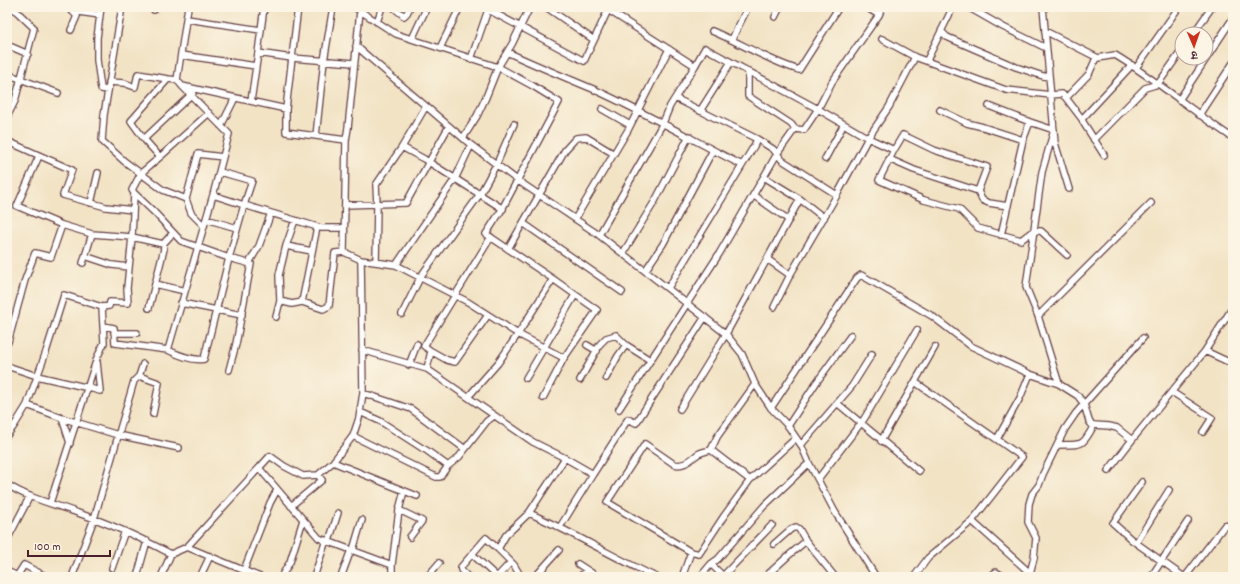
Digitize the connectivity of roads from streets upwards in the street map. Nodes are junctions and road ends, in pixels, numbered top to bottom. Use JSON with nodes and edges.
{"nodes":[{"id":1,"x":12,"y":7,"type":"edge"},
{"id":2,"x":101,"y":7,"type":"edge"},
{"id":3,"x":122,"y":7,"type":"edge"},
{"id":4,"x":188,"y":7,"type":"edge"},
{"id":5,"x":264,"y":7,"type":"edge"},
{"id":6,"x":298,"y":7,"type":"edge"},
{"id":7,"x":333,"y":7,"type":"edge"},
{"id":8,"x":382,"y":7,"type":"edge"},
{"id":9,"x":393,"y":7,"type":"edge"},
{"id":10,"x":410,"y":7,"type":"edge"},
{"id":11,"x":427,"y":7,"type":"edge"},
{"id":12,"x":460,"y":7,"type":"edge"},
{"id":13,"x":530,"y":7,"type":"edge"},
{"id":14,"x":546,"y":7,"type":"edge"},
{"id":15,"x":748,"y":7,"type":"edge"},
{"id":16,"x":780,"y":7,"type":"edge"},
{"id":17,"x":839,"y":7,"type":"edge"},
{"id":18,"x":866,"y":7,"type":"edge"},
{"id":19,"x":882,"y":7,"type":"edge"},
{"id":20,"x":953,"y":7,"type":"edge"},
{"id":21,"x":968,"y":7,"type":"edge"},
{"id":22,"x":1043,"y":7,"type":"edge"},
{"id":23,"x":1179,"y":7,"type":"edge"},
{"id":24,"x":1212,"y":7,"type":"edge"},
{"id":25,"x":488,"y":8,"type":"edge"},
{"id":26,"x":609,"y":8,"type":"edge"},
{"id":27,"x":70,"y":9,"type":"edge"},
{"id":28,"x":357,"y":9,"type":"edge"},
{"id":29,"x":880,"y":15,"type":"junction"},
{"id":30,"x":100,"y":16,"type":"junction"},
{"id":31,"x":775,"y":17,"type":"dead end"},
{"id":32,"x":1233,"y":18,"type":"edge"},
{"id":33,"x":187,"y":19,"type":"junction"},
{"id":34,"x":377,"y":22,"type":"junction"},
{"id":35,"x":1199,"y":26,"type":"edge"},
{"id":36,"x":520,"y":27,"type":"junction"},
{"id":37,"x":71,"y":30,"type":"dead end"},
{"id":38,"x":261,"y":30,"type":"junction"},
{"id":39,"x":712,"y":30,"type":"dead end"},
{"id":40,"x":941,"y":31,"type":"junction"},
{"id":41,"x":1045,"y":31,"type":"junction"},
{"id":42,"x":412,"y":39,"type":"junction"},
{"id":43,"x":732,"y":39,"type":"junction"},
{"id":44,"x":882,"y":39,"type":"dead end"},
{"id":45,"x":594,"y":40,"type":"junction"},
{"id":46,"x":7,"y":45,"type":"edge"},
{"id":47,"x":356,"y":46,"type":"junction"},
{"id":48,"x":440,"y":48,"type":"junction"},
{"id":49,"x":1046,"y":48,"type":"junction"},
{"id":50,"x":669,"y":49,"type":"junction"},
{"id":51,"x":507,"y":52,"type":"junction"},
{"id":52,"x":258,"y":53,"type":"junction"},
{"id":53,"x":28,"y":54,"type":"junction"},
{"id":54,"x":181,"y":55,"type":"junction"},
{"id":55,"x":915,"y":57,"type":"junction"},
{"id":56,"x":292,"y":58,"type":"junction"},
{"id":57,"x":1098,"y":58,"type":"junction"},
{"id":58,"x":471,"y":59,"type":"junction"},
{"id":59,"x":927,"y":60,"type":"junction"},
{"id":60,"x":324,"y":61,"type":"junction"},
{"id":61,"x":1174,"y":61,"type":"edge"},
{"id":62,"x":731,"y":62,"type":"junction"},
{"id":63,"x":1233,"y":63,"type":"edge"},
{"id":64,"x":354,"y":64,"type":"junction"},
{"id":65,"x":256,"y":66,"type":"junction"},
{"id":66,"x":695,"y":66,"type":"junction"},
{"id":67,"x":1134,"y":66,"type":"junction"},
{"id":68,"x":498,"y":67,"type":"junction"},
{"id":69,"x":748,"y":71,"type":"junction"},
{"id":70,"x":7,"y":74,"type":"edge"},
{"id":71,"x":1049,"y":77,"type":"junction"},
{"id":72,"x":21,"y":79,"type":"junction"},
{"id":73,"x":168,"y":79,"type":"junction"},
{"id":74,"x":177,"y":80,"type":"junction"},
{"id":75,"x":110,"y":82,"type":"junction"},
{"id":76,"x":1158,"y":84,"type":"junction"},
{"id":77,"x":182,"y":86,"type":"junction"},
{"id":78,"x":108,"y":90,"type":"junction"},
{"id":79,"x":198,"y":90,"type":"junction"},
{"id":80,"x":58,"y":94,"type":"dead end"},
{"id":81,"x":191,"y":95,"type":"junction"},
{"id":82,"x":1050,"y":95,"type":"junction"},
{"id":83,"x":235,"y":98,"type":"junction"},
{"id":84,"x":675,"y":98,"type":"junction"},
{"id":85,"x":1066,"y":98,"type":"junction"},
{"id":86,"x":1179,"y":100,"type":"junction"},
{"id":87,"x":252,"y":101,"type":"junction"},
{"id":88,"x":426,"y":106,"type":"junction"},
{"id":89,"x":989,"y":106,"type":"dead end"},
{"id":90,"x":286,"y":109,"type":"junction"},
{"id":91,"x":602,"y":109,"type":"dead end"},
{"id":92,"x":818,"y":109,"type":"junction"},
{"id":93,"x":940,"y":110,"type":"dead end"},
{"id":94,"x":639,"y":111,"type":"junction"},
{"id":95,"x":700,"y":111,"type":"junction"},
{"id":96,"x":209,"y":113,"type":"junction"},
{"id":97,"x":1199,"y":116,"type":"junction"},
{"id":98,"x":7,"y":117,"type":"edge"},
{"id":99,"x":1082,"y":119,"type":"junction"},
{"id":100,"x":1030,"y":122,"type":"junction"},
{"id":101,"x":663,"y":123,"type":"junction"},
{"id":102,"x":514,"y":124,"type":"dead end"},
{"id":103,"x":844,"y":124,"type":"junction"},
{"id":104,"x":630,"y":125,"type":"junction"},
{"id":105,"x":221,"y":126,"type":"junction"},
{"id":106,"x":449,"y":126,"type":"junction"},
{"id":107,"x":795,"y":129,"type":"junction"},
{"id":108,"x":1054,"y":130,"type":"junction"},
{"id":109,"x":316,"y":136,"type":"junction"},
{"id":110,"x":689,"y":136,"type":"junction"},
{"id":111,"x":463,"y":138,"type":"junction"},
{"id":112,"x":868,"y":138,"type":"junction"},
{"id":113,"x":1233,"y":138,"type":"edge"},
{"id":114,"x":144,"y":139,"type":"junction"},
{"id":115,"x":757,"y":139,"type":"junction"},
{"id":116,"x":346,"y":140,"type":"junction"},
{"id":117,"x":1023,"y":140,"type":"junction"},
{"id":118,"x":1094,"y":140,"type":"junction"},
{"id":119,"x":7,"y":141,"type":"edge"},
{"id":120,"x":471,"y":145,"type":"junction"},
{"id":121,"x":402,"y":147,"type":"junction"},
{"id":122,"x":712,"y":150,"type":"junction"},
{"id":123,"x":894,"y":150,"type":"junction"},
{"id":124,"x":614,"y":154,"type":"junction"},
{"id":125,"x":777,"y":154,"type":"junction"},
{"id":126,"x":1104,"y":155,"type":"dead end"},
{"id":127,"x":39,"y":156,"type":"junction"},
{"id":128,"x":160,"y":157,"type":"junction"},
{"id":129,"x":223,"y":157,"type":"junction"},
{"id":130,"x":825,"y":159,"type":"dead end"},
{"id":131,"x":889,"y":159,"type":"junction"},
{"id":132,"x":429,"y":162,"type":"junction"},
{"id":133,"x":497,"y":163,"type":"junction"},
{"id":134,"x":742,"y":165,"type":"junction"},
{"id":135,"x":220,"y":172,"type":"junction"},
{"id":136,"x":98,"y":173,"type":"dead end"},
{"id":137,"x":141,"y":173,"type":"junction"},
{"id":138,"x":764,"y":177,"type":"junction"},
{"id":139,"x":455,"y":179,"type":"junction"},
{"id":140,"x":517,"y":180,"type":"junction"},
{"id":141,"x":1069,"y":189,"type":"dead end"},
{"id":142,"x":978,"y":190,"type":"junction"},
{"id":143,"x":134,"y":193,"type":"junction"},
{"id":144,"x":480,"y":194,"type":"junction"},
{"id":145,"x":213,"y":195,"type":"junction"},
{"id":146,"x":540,"y":195,"type":"junction"},
{"id":147,"x":753,"y":195,"type":"junction"},
{"id":148,"x":837,"y":195,"type":"junction"},
{"id":149,"x":186,"y":199,"type":"junction"},
{"id":150,"x":800,"y":199,"type":"junction"},
{"id":151,"x":91,"y":203,"type":"junction"},
{"id":152,"x":1151,"y":203,"type":"dead end"},
{"id":153,"x":244,"y":204,"type":"junction"},
{"id":154,"x":377,"y":204,"type":"junction"},
{"id":155,"x":345,"y":205,"type":"junction"},
{"id":156,"x":1008,"y":206,"type":"junction"},
{"id":157,"x":503,"y":209,"type":"junction"},
{"id":158,"x":133,"y":210,"type":"junction"},
{"id":159,"x":271,"y":213,"type":"junction"},
{"id":160,"x":824,"y":218,"type":"junction"},
{"id":161,"x":206,"y":219,"type":"junction"},
{"id":162,"x":575,"y":219,"type":"junction"},
{"id":163,"x":295,"y":220,"type":"junction"},
{"id":164,"x":789,"y":220,"type":"junction"},
{"id":165,"x":522,"y":223,"type":"junction"},
{"id":166,"x":62,"y":225,"type":"junction"},
{"id":167,"x":204,"y":226,"type":"junction"},
{"id":168,"x":317,"y":226,"type":"junction"},
{"id":169,"x":237,"y":228,"type":"junction"},
{"id":170,"x":344,"y":228,"type":"junction"},
{"id":171,"x":1033,"y":231,"type":"junction"},
{"id":172,"x":173,"y":233,"type":"junction"},
{"id":173,"x":92,"y":234,"type":"junction"},
{"id":174,"x":599,"y":235,"type":"junction"},
{"id":175,"x":1001,"y":235,"type":"junction"},
{"id":176,"x":132,"y":237,"type":"junction"},
{"id":177,"x":491,"y":237,"type":"junction"},
{"id":178,"x":163,"y":244,"type":"junction"},
{"id":179,"x":286,"y":246,"type":"junction"},
{"id":180,"x":197,"y":248,"type":"junction"},
{"id":181,"x":508,"y":249,"type":"junction"},
{"id":182,"x":312,"y":251,"type":"junction"},
{"id":183,"x":344,"y":252,"type":"junction"},
{"id":184,"x":623,"y":253,"type":"junction"},
{"id":185,"x":1067,"y":255,"type":"dead end"},
{"id":186,"x":85,"y":256,"type":"junction"},
{"id":187,"x":229,"y":258,"type":"junction"},
{"id":188,"x":767,"y":259,"type":"junction"},
{"id":189,"x":361,"y":260,"type":"junction"},
{"id":190,"x":376,"y":262,"type":"junction"},
{"id":191,"x":249,"y":263,"type":"junction"},
{"id":192,"x":82,"y":264,"type":"dead end"},
{"id":193,"x":396,"y":264,"type":"junction"},
{"id":194,"x":129,"y":267,"type":"junction"},
{"id":195,"x":645,"y":271,"type":"junction"},
{"id":196,"x":790,"y":275,"type":"junction"},
{"id":197,"x":421,"y":276,"type":"junction"},
{"id":198,"x":553,"y":279,"type":"junction"},
{"id":199,"x":155,"y":284,"type":"junction"},
{"id":200,"x":668,"y":288,"type":"junction"},
{"id":201,"x":185,"y":291,"type":"junction"},
{"id":202,"x":622,"y":292,"type":"dead end"},
{"id":203,"x":456,"y":295,"type":"junction"},
{"id":204,"x":575,"y":295,"type":"junction"},
{"id":205,"x":280,"y":301,"type":"junction"},
{"id":206,"x":302,"y":302,"type":"junction"},
{"id":207,"x":181,"y":303,"type":"junction"},
{"id":208,"x":688,"y":304,"type":"junction"},
{"id":209,"x":102,"y":306,"type":"junction"},
{"id":210,"x":774,"y":307,"type":"dead end"},
{"id":211,"x":1233,"y":307,"type":"edge"},
{"id":212,"x":149,"y":308,"type":"dead end"},
{"id":213,"x":216,"y":310,"type":"junction"},
{"id":214,"x":402,"y":314,"type":"dead end"},
{"id":215,"x":242,"y":315,"type":"junction"},
{"id":216,"x":488,"y":315,"type":"junction"},
{"id":217,"x":1038,"y":316,"type":"junction"},
{"id":218,"x":276,"y":317,"type":"dead end"},
{"id":219,"x":705,"y":317,"type":"junction"},
{"id":220,"x":103,"y":326,"type":"junction"},
{"id":221,"x":917,"y":330,"type":"dead end"},
{"id":222,"x":114,"y":333,"type":"junction"},
{"id":223,"x":137,"y":333,"type":"dead end"},
{"id":224,"x":518,"y":334,"type":"junction"},
{"id":225,"x":726,"y":334,"type":"junction"},
{"id":226,"x":851,"y":335,"type":"dead end"},
{"id":227,"x":1143,"y":338,"type":"dead end"},
{"id":228,"x":8,"y":342,"type":"dead end"},
{"id":229,"x":417,"y":344,"type":"dead end"},
{"id":230,"x":587,"y":345,"type":"dead end"},
{"id":231,"x":626,"y":345,"type":"junction"},
{"id":232,"x":543,"y":347,"type":"junction"},
{"id":233,"x":935,"y":347,"type":"dead end"},
{"id":234,"x":168,"y":350,"type":"junction"},
{"id":235,"x":362,"y":350,"type":"junction"},
{"id":236,"x":431,"y":351,"type":"junction"},
{"id":237,"x":597,"y":351,"type":"junction"},
{"id":238,"x":1205,"y":351,"type":"junction"},
{"id":239,"x":872,"y":354,"type":"dead end"},
{"id":240,"x":97,"y":358,"type":"junction"},
{"id":241,"x":564,"y":358,"type":"junction"},
{"id":242,"x":650,"y":360,"type":"junction"},
{"id":243,"x":143,"y":364,"type":"dead end"},
{"id":244,"x":1233,"y":364,"type":"edge"},
{"id":245,"x":409,"y":365,"type":"junction"},
{"id":246,"x":7,"y":366,"type":"edge"},
{"id":247,"x":427,"y":369,"type":"junction"},
{"id":248,"x":229,"y":370,"type":"dead end"},
{"id":249,"x":1030,"y":374,"type":"junction"},
{"id":250,"x":37,"y":376,"type":"junction"},
{"id":251,"x":139,"y":376,"type":"junction"},
{"id":252,"x":526,"y":378,"type":"dead end"},
{"id":253,"x":606,"y":378,"type":"dead end"},
{"id":254,"x":580,"y":380,"type":"dead end"},
{"id":255,"x":915,"y":382,"type":"junction"},
{"id":256,"x":755,"y":384,"type":"junction"},
{"id":257,"x":1059,"y":384,"type":"junction"},
{"id":258,"x":89,"y":388,"type":"junction"},
{"id":259,"x":1172,"y":392,"type":"junction"},
{"id":260,"x":363,"y":393,"type":"junction"},
{"id":261,"x":468,"y":397,"type":"junction"},
{"id":262,"x":543,"y":398,"type":"dead end"},
{"id":263,"x":837,"y":403,"type":"junction"},
{"id":264,"x":1084,"y":404,"type":"junction"},
{"id":265,"x":27,"y":405,"type":"junction"},
{"id":266,"x":771,"y":408,"type":"junction"},
{"id":267,"x":619,"y":409,"type":"dead end"},
{"id":268,"x":680,"y":409,"type":"dead end"},
{"id":269,"x":360,"y":412,"type":"junction"},
{"id":270,"x":153,"y":414,"type":"dead end"},
{"id":271,"x":494,"y":416,"type":"junction"},
{"id":272,"x":62,"y":418,"type":"junction"},
{"id":273,"x":77,"y":422,"type":"junction"},
{"id":274,"x":860,"y":424,"type":"junction"},
{"id":275,"x":1094,"y":425,"type":"junction"},
{"id":276,"x":788,"y":426,"type":"junction"},
{"id":277,"x":1203,"y":432,"type":"dead end"},
{"id":278,"x":7,"y":435,"type":"edge"},
{"id":279,"x":118,"y":435,"type":"junction"},
{"id":280,"x":353,"y":436,"type":"junction"},
{"id":281,"x":796,"y":438,"type":"junction"},
{"id":282,"x":997,"y":439,"type":"junction"},
{"id":283,"x":1132,"y":440,"type":"junction"},
{"id":284,"x":881,"y":441,"type":"junction"},
{"id":285,"x":70,"y":443,"type":"junction"},
{"id":286,"x":1058,"y":444,"type":"junction"},
{"id":287,"x":801,"y":445,"type":"junction"},
{"id":288,"x":179,"y":448,"type":"dead end"},
{"id":289,"x":465,"y":449,"type":"junction"},
{"id":290,"x":711,"y":450,"type":"junction"},
{"id":291,"x":565,"y":458,"type":"junction"},
{"id":292,"x":333,"y":462,"type":"junction"},
{"id":293,"x":809,"y":463,"type":"junction"},
{"id":294,"x":448,"y":466,"type":"junction"},
{"id":295,"x":259,"y":468,"type":"junction"},
{"id":296,"x":918,"y":471,"type":"dead end"},
{"id":297,"x":1108,"y":471,"type":"dead end"},
{"id":298,"x":593,"y":474,"type":"junction"},
{"id":299,"x":318,"y":475,"type":"junction"},
{"id":300,"x":818,"y":479,"type":"junction"},
{"id":301,"x":750,"y":480,"type":"junction"},
{"id":302,"x":1142,"y":482,"type":"dead end"},
{"id":303,"x":7,"y":484,"type":"edge"},
{"id":304,"x":278,"y":490,"type":"junction"},
{"id":305,"x":1170,"y":490,"type":"dead end"},
{"id":306,"x":404,"y":491,"type":"junction"},
{"id":307,"x":30,"y":496,"type":"junction"},
{"id":308,"x":417,"y":496,"type":"dead end"},
{"id":309,"x":50,"y":503,"type":"junction"},
{"id":310,"x":291,"y":506,"type":"junction"},
{"id":311,"x":399,"y":510,"type":"junction"},
{"id":312,"x":338,"y":513,"type":"dead end"},
{"id":313,"x":529,"y":513,"type":"junction"},
{"id":314,"x":94,"y":519,"type":"junction"},
{"id":315,"x":303,"y":520,"type":"junction"},
{"id":316,"x":362,"y":520,"type":"dead end"},
{"id":317,"x":972,"y":521,"type":"junction"},
{"id":318,"x":1188,"y":522,"type":"dead end"},
{"id":319,"x":772,"y":525,"type":"dead end"},
{"id":320,"x":560,"y":527,"type":"junction"},
{"id":321,"x":125,"y":531,"type":"junction"},
{"id":322,"x":1233,"y":531,"type":"edge"},
{"id":323,"x":410,"y":537,"type":"dead end"},
{"id":324,"x":7,"y":540,"type":"edge"},
{"id":325,"x":147,"y":541,"type":"junction"},
{"id":326,"x":328,"y":541,"type":"junction"},
{"id":327,"x":806,"y":541,"type":"junction"},
{"id":328,"x":1136,"y":543,"type":"junction"},
{"id":329,"x":774,"y":544,"type":"dead end"},
{"id":330,"x":187,"y":547,"type":"junction"},
{"id":331,"x":498,"y":549,"type":"junction"},
{"id":332,"x":352,"y":550,"type":"junction"},
{"id":333,"x":559,"y":550,"type":"dead end"},
{"id":334,"x":691,"y":552,"type":"junction"},
{"id":335,"x":171,"y":554,"type":"junction"},
{"id":336,"x":472,"y":554,"type":"junction"},
{"id":337,"x":210,"y":556,"type":"junction"},
{"id":338,"x":1162,"y":561,"type":"junction"},
{"id":339,"x":511,"y":562,"type":"junction"},
{"id":340,"x":438,"y":563,"type":"dead end"},
{"id":341,"x":578,"y":564,"type":"dead end"},
{"id":342,"x":711,"y":564,"type":"junction"},
{"id":343,"x":392,"y":565,"type":"junction"},
{"id":344,"x":112,"y":568,"type":"dead end"},
{"id":345,"x":7,"y":570,"type":"edge"},
{"id":346,"x":244,"y":570,"type":"junction"},
{"id":347,"x":586,"y":570,"type":"junction"},
{"id":348,"x":1029,"y":575,"type":"edge"},
{"id":349,"x":47,"y":577,"type":"edge"},
{"id":350,"x":72,"y":577,"type":"edge"},
{"id":351,"x":137,"y":577,"type":"edge"},
{"id":352,"x":161,"y":577,"type":"edge"},
{"id":353,"x":200,"y":577,"type":"edge"},
{"id":354,"x":260,"y":577,"type":"edge"},
{"id":355,"x":281,"y":577,"type":"edge"},
{"id":356,"x":314,"y":577,"type":"edge"},
{"id":357,"x":341,"y":577,"type":"edge"},
{"id":358,"x":392,"y":577,"type":"edge"},
{"id":359,"x":427,"y":577,"type":"edge"},
{"id":360,"x":468,"y":577,"type":"edge"},
{"id":361,"x":497,"y":577,"type":"edge"},
{"id":362,"x":521,"y":577,"type":"edge"},
{"id":363,"x":535,"y":577,"type":"edge"},
{"id":364,"x":580,"y":577,"type":"edge"},
{"id":365,"x":598,"y":577,"type":"edge"},
{"id":366,"x":656,"y":577,"type":"edge"},
{"id":367,"x":682,"y":577,"type":"edge"},
{"id":368,"x":700,"y":577,"type":"edge"},
{"id":369,"x":723,"y":577,"type":"edge"},
{"id":370,"x":765,"y":577,"type":"edge"},
{"id":371,"x":835,"y":577,"type":"edge"},
{"id":372,"x":876,"y":577,"type":"edge"},
{"id":373,"x":914,"y":577,"type":"edge"},
{"id":374,"x":989,"y":577,"type":"edge"},
{"id":375,"x":1004,"y":577,"type":"edge"},
{"id":376,"x":1151,"y":577,"type":"edge"},
{"id":377,"x":1185,"y":577,"type":"edge"}],
"edges":[{"from":1,"to":53,"type":"street"},
{"from":2,"to":30,"type":"street"},
{"from":3,"to":75,"type":"street"},
{"from":4,"to":33,"type":"street"},
{"from":5,"to":38,"type":"street"},
{"from":6,"to":56,"type":"street"},
{"from":7,"to":60,"type":"street"},
{"from":8,"to":34,"type":"street"},
{"from":9,"to":10,"type":"street"},
{"from":11,"to":42,"type":"street"},
{"from":12,"to":48,"type":"street"},
{"from":13,"to":36,"type":"street"},
{"from":14,"to":45,"type":"street"},
{"from":15,"to":43,"type":"street"},
{"from":16,"to":31,"type":"street"},
{"from":17,"to":43,"type":"street"},
{"from":18,"to":29,"type":"street"},
{"from":19,"to":29,"type":"street"},
{"from":20,"to":40,"type":"street"},
{"from":21,"to":49,"type":"street"},
{"from":22,"to":41,"type":"street"},
{"from":23,"to":67,"type":"street"},
{"from":24,"to":35,"type":"street"},
{"from":25,"to":36,"type":"street"},
{"from":25,"to":58,"type":"street"},
{"from":26,"to":45,"type":"street"},
{"from":26,"to":50,"type":"street"},
{"from":27,"to":30,"type":"street"},
{"from":27,"to":37,"type":"street"},
{"from":28,"to":34,"type":"street"},
{"from":28,"to":47,"type":"street"},
{"from":29,"to":92,"type":"street"},
{"from":30,"to":78,"type":"street"},
{"from":32,"to":86,"type":"street"},
{"from":33,"to":38,"type":"street"},
{"from":33,"to":54,"type":"street"},
{"from":34,"to":42,"type":"street"},
{"from":36,"to":45,"type":"street"},
{"from":36,"to":51,"type":"street"},
{"from":38,"to":52,"type":"street"},
{"from":39,"to":43,"type":"street"},
{"from":40,"to":59,"type":"street"},
{"from":40,"to":71,"type":"street"},
{"from":41,"to":49,"type":"street"},
{"from":41,"to":57,"type":"street"},
{"from":42,"to":48,"type":"street"},
{"from":44,"to":55,"type":"street"},
{"from":46,"to":53,"type":"street"},
{"from":47,"to":64,"type":"street"},
{"from":47,"to":88,"type":"street"},
{"from":48,"to":58,"type":"street"},
{"from":49,"to":71,"type":"street"},
{"from":50,"to":66,"type":"street"},
{"from":50,"to":94,"type":"street"},
{"from":51,"to":68,"type":"street"},
{"from":51,"to":94,"type":"street"},
{"from":52,"to":56,"type":"street"},
{"from":52,"to":65,"type":"street"},
{"from":53,"to":72,"type":"street"},
{"from":54,"to":65,"type":"street"},
{"from":54,"to":74,"type":"street"},
{"from":55,"to":59,"type":"street"},
{"from":55,"to":112,"type":"street"},
{"from":56,"to":60,"type":"street"},
{"from":56,"to":90,"type":"street"},
{"from":57,"to":67,"type":"street"},
{"from":57,"to":85,"type":"street"},
{"from":58,"to":68,"type":"street"},
{"from":59,"to":82,"type":"street"},
{"from":60,"to":64,"type":"street"},
{"from":60,"to":109,"type":"street"},
{"from":61,"to":76,"type":"street"},
{"from":62,"to":66,"type":"street"},
{"from":62,"to":69,"type":"street"},
{"from":62,"to":95,"type":"street"},
{"from":63,"to":97,"type":"street"},
{"from":64,"to":116,"type":"street"},
{"from":65,"to":87,"type":"street"},
{"from":66,"to":84,"type":"street"},
{"from":67,"to":76,"type":"street"},
{"from":67,"to":99,"type":"street"},
{"from":68,"to":111,"type":"street"},
{"from":68,"to":140,"type":"street"},
{"from":69,"to":92,"type":"street"},
{"from":69,"to":107,"type":"street"},
{"from":70,"to":72,"type":"street"},
{"from":71,"to":82,"type":"street"},
{"from":72,"to":80,"type":"street"},
{"from":72,"to":98,"type":"street"},
{"from":73,"to":74,"type":"street"},
{"from":73,"to":75,"type":"street"},
{"from":73,"to":114,"type":"street"},
{"from":74,"to":77,"type":"street"},
{"from":75,"to":78,"type":"street"},
{"from":76,"to":86,"type":"street"},
{"from":76,"to":118,"type":"street"},
{"from":77,"to":79,"type":"street"},
{"from":77,"to":81,"type":"street"},
{"from":78,"to":137,"type":"street"},
{"from":79,"to":81,"type":"street"},
{"from":79,"to":83,"type":"street"},
{"from":81,"to":96,"type":"street"},
{"from":81,"to":114,"type":"street"},
{"from":82,"to":85,"type":"street"},
{"from":82,"to":108,"type":"street"},
{"from":83,"to":87,"type":"street"},
{"from":83,"to":105,"type":"street"},
{"from":84,"to":95,"type":"street"},
{"from":84,"to":101,"type":"street"},
{"from":85,"to":99,"type":"street"},
{"from":86,"to":97,"type":"street"},
{"from":87,"to":90,"type":"street"},
{"from":88,"to":106,"type":"street"},
{"from":88,"to":121,"type":"street"},
{"from":89,"to":100,"type":"street"},
{"from":90,"to":109,"type":"street"},
{"from":91,"to":104,"type":"street"},
{"from":92,"to":103,"type":"street"},
{"from":92,"to":107,"type":"street"},
{"from":93,"to":117,"type":"street"},
{"from":94,"to":101,"type":"street"},
{"from":94,"to":104,"type":"street"},
{"from":95,"to":115,"type":"street"},
{"from":96,"to":105,"type":"street"},
{"from":96,"to":128,"type":"street"},
{"from":97,"to":113,"type":"street"},
{"from":99,"to":118,"type":"street"},
{"from":100,"to":108,"type":"street"},
{"from":100,"to":117,"type":"street"},
{"from":101,"to":110,"type":"street"},
{"from":101,"to":174,"type":"street"},
{"from":102,"to":133,"type":"street"},
{"from":103,"to":112,"type":"street"},
{"from":103,"to":130,"type":"street"},
{"from":104,"to":124,"type":"street"},
{"from":105,"to":129,"type":"street"},
{"from":106,"to":111,"type":"street"},
{"from":106,"to":132,"type":"street"},
{"from":107,"to":125,"type":"street"},
{"from":108,"to":141,"type":"street"},
{"from":108,"to":171,"type":"street"},
{"from":109,"to":116,"type":"street"},
{"from":110,"to":122,"type":"street"},
{"from":110,"to":184,"type":"street"},
{"from":111,"to":120,"type":"street"},
{"from":112,"to":123,"type":"street"},
{"from":112,"to":148,"type":"street"},
{"from":114,"to":128,"type":"street"},
{"from":115,"to":125,"type":"street"},
{"from":115,"to":134,"type":"street"},
{"from":116,"to":155,"type":"street"},
{"from":117,"to":156,"type":"street"},
{"from":118,"to":126,"type":"street"},
{"from":119,"to":127,"type":"street"},
{"from":120,"to":133,"type":"street"},
{"from":120,"to":139,"type":"street"},
{"from":121,"to":132,"type":"street"},
{"from":121,"to":154,"type":"street"},
{"from":122,"to":134,"type":"street"},
{"from":122,"to":195,"type":"street"},
{"from":123,"to":131,"type":"street"},
{"from":123,"to":142,"type":"street"},
{"from":124,"to":146,"type":"street"},
{"from":124,"to":162,"type":"street"},
{"from":125,"to":138,"type":"street"},
{"from":125,"to":148,"type":"street"},
{"from":127,"to":151,"type":"street"},
{"from":127,"to":166,"type":"street"},
{"from":128,"to":137,"type":"street"},
{"from":129,"to":135,"type":"street"},
{"from":129,"to":149,"type":"street"},
{"from":131,"to":142,"type":"street"},
{"from":131,"to":175,"type":"street"},
{"from":132,"to":139,"type":"street"},
{"from":132,"to":154,"type":"street"},
{"from":133,"to":140,"type":"street"},
{"from":133,"to":144,"type":"street"},
{"from":134,"to":200,"type":"street"},
{"from":135,"to":145,"type":"street"},
{"from":135,"to":153,"type":"street"},
{"from":136,"to":151,"type":"street"},
{"from":137,"to":143,"type":"street"},
{"from":137,"to":149,"type":"street"},
{"from":138,"to":147,"type":"street"},
{"from":138,"to":150,"type":"street"},
{"from":139,"to":144,"type":"street"},
{"from":139,"to":193,"type":"street"},
{"from":140,"to":146,"type":"street"},
{"from":140,"to":157,"type":"street"},
{"from":142,"to":156,"type":"street"},
{"from":143,"to":158,"type":"street"},
{"from":143,"to":172,"type":"street"},
{"from":144,"to":157,"type":"street"},
{"from":144,"to":197,"type":"street"},
{"from":145,"to":153,"type":"street"},
{"from":145,"to":161,"type":"street"},
{"from":146,"to":162,"type":"street"},
{"from":146,"to":165,"type":"street"},
{"from":147,"to":164,"type":"street"},
{"from":147,"to":208,"type":"street"},
{"from":148,"to":160,"type":"street"},
{"from":149,"to":167,"type":"street"},
{"from":150,"to":160,"type":"street"},
{"from":150,"to":164,"type":"street"},
{"from":151,"to":158,"type":"street"},
{"from":152,"to":217,"type":"street"},
{"from":153,"to":159,"type":"street"},
{"from":153,"to":169,"type":"street"},
{"from":154,"to":155,"type":"street"},
{"from":154,"to":190,"type":"street"},
{"from":155,"to":170,"type":"street"},
{"from":156,"to":175,"type":"street"},
{"from":157,"to":177,"type":"street"},
{"from":158,"to":176,"type":"street"},
{"from":159,"to":163,"type":"street"},
{"from":159,"to":191,"type":"street"},
{"from":160,"to":196,"type":"street"},
{"from":161,"to":167,"type":"street"},
{"from":161,"to":169,"type":"street"},
{"from":162,"to":174,"type":"street"},
{"from":163,"to":168,"type":"street"},
{"from":163,"to":179,"type":"street"},
{"from":164,"to":188,"type":"street"},
{"from":165,"to":181,"type":"street"},
{"from":165,"to":202,"type":"street"},
{"from":166,"to":173,"type":"street"},
{"from":166,"to":228,"type":"street"},
{"from":167,"to":180,"type":"street"},
{"from":168,"to":170,"type":"street"},
{"from":168,"to":182,"type":"street"},
{"from":169,"to":187,"type":"street"},
{"from":170,"to":183,"type":"street"},
{"from":171,"to":175,"type":"street"},
{"from":171,"to":185,"type":"street"},
{"from":171,"to":217,"type":"street"},
{"from":172,"to":178,"type":"street"},
{"from":172,"to":180,"type":"street"},
{"from":173,"to":176,"type":"street"},
{"from":173,"to":186,"type":"street"},
{"from":174,"to":184,"type":"street"},
{"from":176,"to":178,"type":"street"},
{"from":176,"to":194,"type":"street"},
{"from":177,"to":181,"type":"street"},
{"from":177,"to":203,"type":"street"},
{"from":178,"to":199,"type":"street"},
{"from":179,"to":182,"type":"street"},
{"from":179,"to":205,"type":"street"},
{"from":180,"to":187,"type":"street"},
{"from":180,"to":201,"type":"street"},
{"from":181,"to":198,"type":"street"},
{"from":182,"to":206,"type":"street"},
{"from":183,"to":189,"type":"street"},
{"from":183,"to":206,"type":"street"},
{"from":184,"to":195,"type":"street"},
{"from":186,"to":192,"type":"street"},
{"from":186,"to":194,"type":"street"},
{"from":187,"to":191,"type":"street"},
{"from":187,"to":213,"type":"street"},
{"from":188,"to":196,"type":"street"},
{"from":188,"to":225,"type":"street"},
{"from":189,"to":190,"type":"street"},
{"from":189,"to":235,"type":"street"},
{"from":190,"to":193,"type":"street"},
{"from":191,"to":215,"type":"street"},
{"from":193,"to":197,"type":"street"},
{"from":194,"to":209,"type":"street"},
{"from":195,"to":200,"type":"street"},
{"from":196,"to":210,"type":"street"},
{"from":197,"to":203,"type":"street"},
{"from":197,"to":214,"type":"street"},
{"from":198,"to":204,"type":"street"},
{"from":198,"to":224,"type":"street"},
{"from":199,"to":201,"type":"street"},
{"from":199,"to":212,"type":"street"},
{"from":200,"to":208,"type":"street"},
{"from":201,"to":207,"type":"street"},
{"from":203,"to":216,"type":"street"},
{"from":203,"to":236,"type":"street"},
{"from":204,"to":232,"type":"street"},
{"from":204,"to":241,"type":"street"},
{"from":205,"to":206,"type":"street"},
{"from":205,"to":218,"type":"street"},
{"from":207,"to":213,"type":"street"},
{"from":207,"to":234,"type":"street"},
{"from":208,"to":219,"type":"street"},
{"from":208,"to":242,"type":"street"},
{"from":209,"to":220,"type":"street"},
{"from":209,"to":250,"type":"street"},
{"from":211,"to":238,"type":"street"},
{"from":213,"to":215,"type":"street"},
{"from":213,"to":234,"type":"street"},
{"from":215,"to":248,"type":"street"},
{"from":216,"to":224,"type":"street"},
{"from":216,"to":236,"type":"street"},
{"from":217,"to":257,"type":"street"},
{"from":219,"to":225,"type":"street"},
{"from":219,"to":298,"type":"street"},
{"from":220,"to":222,"type":"street"},
{"from":220,"to":240,"type":"street"},
{"from":221,"to":274,"type":"street"},
{"from":222,"to":223,"type":"street"},
{"from":222,"to":234,"type":"street"},
{"from":224,"to":232,"type":"street"},
{"from":224,"to":261,"type":"street"},
{"from":225,"to":256,"type":"street"},
{"from":225,"to":268,"type":"street"},
{"from":226,"to":276,"type":"street"},
{"from":227,"to":264,"type":"street"},
{"from":229,"to":245,"type":"street"},
{"from":230,"to":237,"type":"street"},
{"from":231,"to":237,"type":"street"},
{"from":231,"to":242,"type":"street"},
{"from":231,"to":253,"type":"street"},
{"from":232,"to":241,"type":"street"},
{"from":232,"to":252,"type":"street"},
{"from":233,"to":255,"type":"street"},
{"from":235,"to":245,"type":"street"},
{"from":235,"to":260,"type":"street"},
{"from":236,"to":247,"type":"street"},
{"from":237,"to":254,"type":"street"},
{"from":238,"to":244,"type":"street"},
{"from":238,"to":259,"type":"street"},
{"from":239,"to":263,"type":"street"},
{"from":240,"to":258,"type":"street"},
{"from":240,"to":258,"type":"street"},
{"from":241,"to":262,"type":"street"},
{"from":242,"to":267,"type":"street"},
{"from":243,"to":251,"type":"street"},
{"from":245,"to":247,"type":"street"},
{"from":246,"to":250,"type":"street"},
{"from":247,"to":261,"type":"street"},
{"from":249,"to":257,"type":"street"},
{"from":249,"to":266,"type":"street"},
{"from":249,"to":282,"type":"street"},
{"from":250,"to":258,"type":"street"},
{"from":250,"to":265,"type":"street"},
{"from":251,"to":270,"type":"street"},
{"from":251,"to":279,"type":"street"},
{"from":255,"to":282,"type":"street"},
{"from":255,"to":284,"type":"street"},
{"from":256,"to":266,"type":"street"},
{"from":256,"to":290,"type":"street"},
{"from":257,"to":264,"type":"street"},
{"from":258,"to":273,"type":"street"},
{"from":259,"to":277,"type":"street"},
{"from":259,"to":283,"type":"street"},
{"from":260,"to":269,"type":"street"},
{"from":260,"to":289,"type":"street"},
{"from":261,"to":271,"type":"street"},
{"from":263,"to":274,"type":"street"},
{"from":263,"to":287,"type":"street"},
{"from":264,"to":275,"type":"street"},
{"from":264,"to":286,"type":"street"},
{"from":265,"to":272,"type":"street"},
{"from":265,"to":278,"type":"street"},
{"from":266,"to":276,"type":"street"},
{"from":269,"to":280,"type":"street"},
{"from":269,"to":294,"type":"street"},
{"from":271,"to":289,"type":"street"},
{"from":271,"to":291,"type":"street"},
{"from":272,"to":273,"type":"street"},
{"from":272,"to":285,"type":"street"},
{"from":273,"to":279,"type":"street"},
{"from":273,"to":285,"type":"street"},
{"from":274,"to":284,"type":"street"},
{"from":274,"to":300,"type":"street"},
{"from":275,"to":283,"type":"street"},
{"from":275,"to":286,"type":"street"},
{"from":276,"to":281,"type":"street"},
{"from":279,"to":288,"type":"street"},
{"from":279,"to":314,"type":"street"},
{"from":280,"to":292,"type":"street"},
{"from":280,"to":294,"type":"street"},
{"from":281,"to":287,"type":"street"},
{"from":281,"to":301,"type":"street"},
{"from":282,"to":317,"type":"street"},
{"from":283,"to":297,"type":"street"},
{"from":284,"to":296,"type":"street"},
{"from":285,"to":309,"type":"street"},
{"from":286,"to":348,"type":"street"},
{"from":287,"to":293,"type":"street"},
{"from":289,"to":294,"type":"street"},
{"from":290,"to":301,"type":"street"},
{"from":290,"to":334,"type":"street"},
{"from":291,"to":298,"type":"street"},
{"from":291,"to":313,"type":"street"},
{"from":292,"to":299,"type":"street"},
{"from":292,"to":306,"type":"street"},
{"from":293,"to":300,"type":"street"},
{"from":293,"to":342,"type":"street"},
{"from":295,"to":299,"type":"street"},
{"from":295,"to":304,"type":"street"},
{"from":295,"to":330,"type":"street"},
{"from":298,"to":320,"type":"street"},
{"from":299,"to":310,"type":"street"},
{"from":300,"to":372,"type":"street"},
{"from":301,"to":334,"type":"street"},
{"from":302,"to":328,"type":"street"},
{"from":303,"to":307,"type":"street"},
{"from":304,"to":310,"type":"street"},
{"from":304,"to":346,"type":"street"},
{"from":305,"to":328,"type":"street"},
{"from":306,"to":308,"type":"street"},
{"from":306,"to":311,"type":"street"},
{"from":307,"to":309,"type":"street"},
{"from":307,"to":324,"type":"street"},
{"from":309,"to":314,"type":"street"},
{"from":310,"to":315,"type":"street"},
{"from":311,"to":323,"type":"street"},
{"from":311,"to":343,"type":"street"},
{"from":312,"to":326,"type":"street"},
{"from":313,"to":320,"type":"street"},
{"from":313,"to":331,"type":"street"},
{"from":314,"to":321,"type":"street"},
{"from":314,"to":350,"type":"street"},
{"from":315,"to":326,"type":"street"},
{"from":315,"to":355,"type":"street"},
{"from":316,"to":332,"type":"street"},
{"from":317,"to":348,"type":"street"},
{"from":317,"to":373,"type":"street"},
{"from":318,"to":338,"type":"street"},
{"from":319,"to":369,"type":"street"},
{"from":320,"to":366,"type":"street"},
{"from":321,"to":325,"type":"street"},
{"from":321,"to":344,"type":"street"},
{"from":322,"to":377,"type":"street"},
{"from":325,"to":335,"type":"street"},
{"from":325,"to":351,"type":"street"},
{"from":326,"to":332,"type":"street"},
{"from":326,"to":356,"type":"street"},
{"from":327,"to":329,"type":"street"},
{"from":327,"to":370,"type":"street"},
{"from":327,"to":371,"type":"street"},
{"from":328,"to":338,"type":"street"},
{"from":330,"to":335,"type":"street"},
{"from":330,"to":337,"type":"street"},
{"from":331,"to":336,"type":"street"},
{"from":331,"to":339,"type":"street"},
{"from":332,"to":343,"type":"street"},
{"from":332,"to":357,"type":"street"},
{"from":333,"to":363,"type":"street"},
{"from":334,"to":367,"type":"street"},
{"from":335,"to":352,"type":"street"},
{"from":336,"to":360,"type":"street"},
{"from":336,"to":361,"type":"street"},
{"from":337,"to":346,"type":"street"},
{"from":337,"to":353,"type":"street"},
{"from":338,"to":376,"type":"street"},
{"from":338,"to":377,"type":"street"},
{"from":339,"to":361,"type":"street"},
{"from":339,"to":362,"type":"street"},
{"from":340,"to":359,"type":"street"},
{"from":341,"to":347,"type":"street"},
{"from":342,"to":368,"type":"street"},
{"from":342,"to":369,"type":"street"},
{"from":343,"to":358,"type":"street"},
{"from":345,"to":349,"type":"street"},
{"from":346,"to":354,"type":"street"},
{"from":347,"to":364,"type":"street"},
{"from":347,"to":365,"type":"street"},
{"from":374,"to":375,"type":"street"}]}
